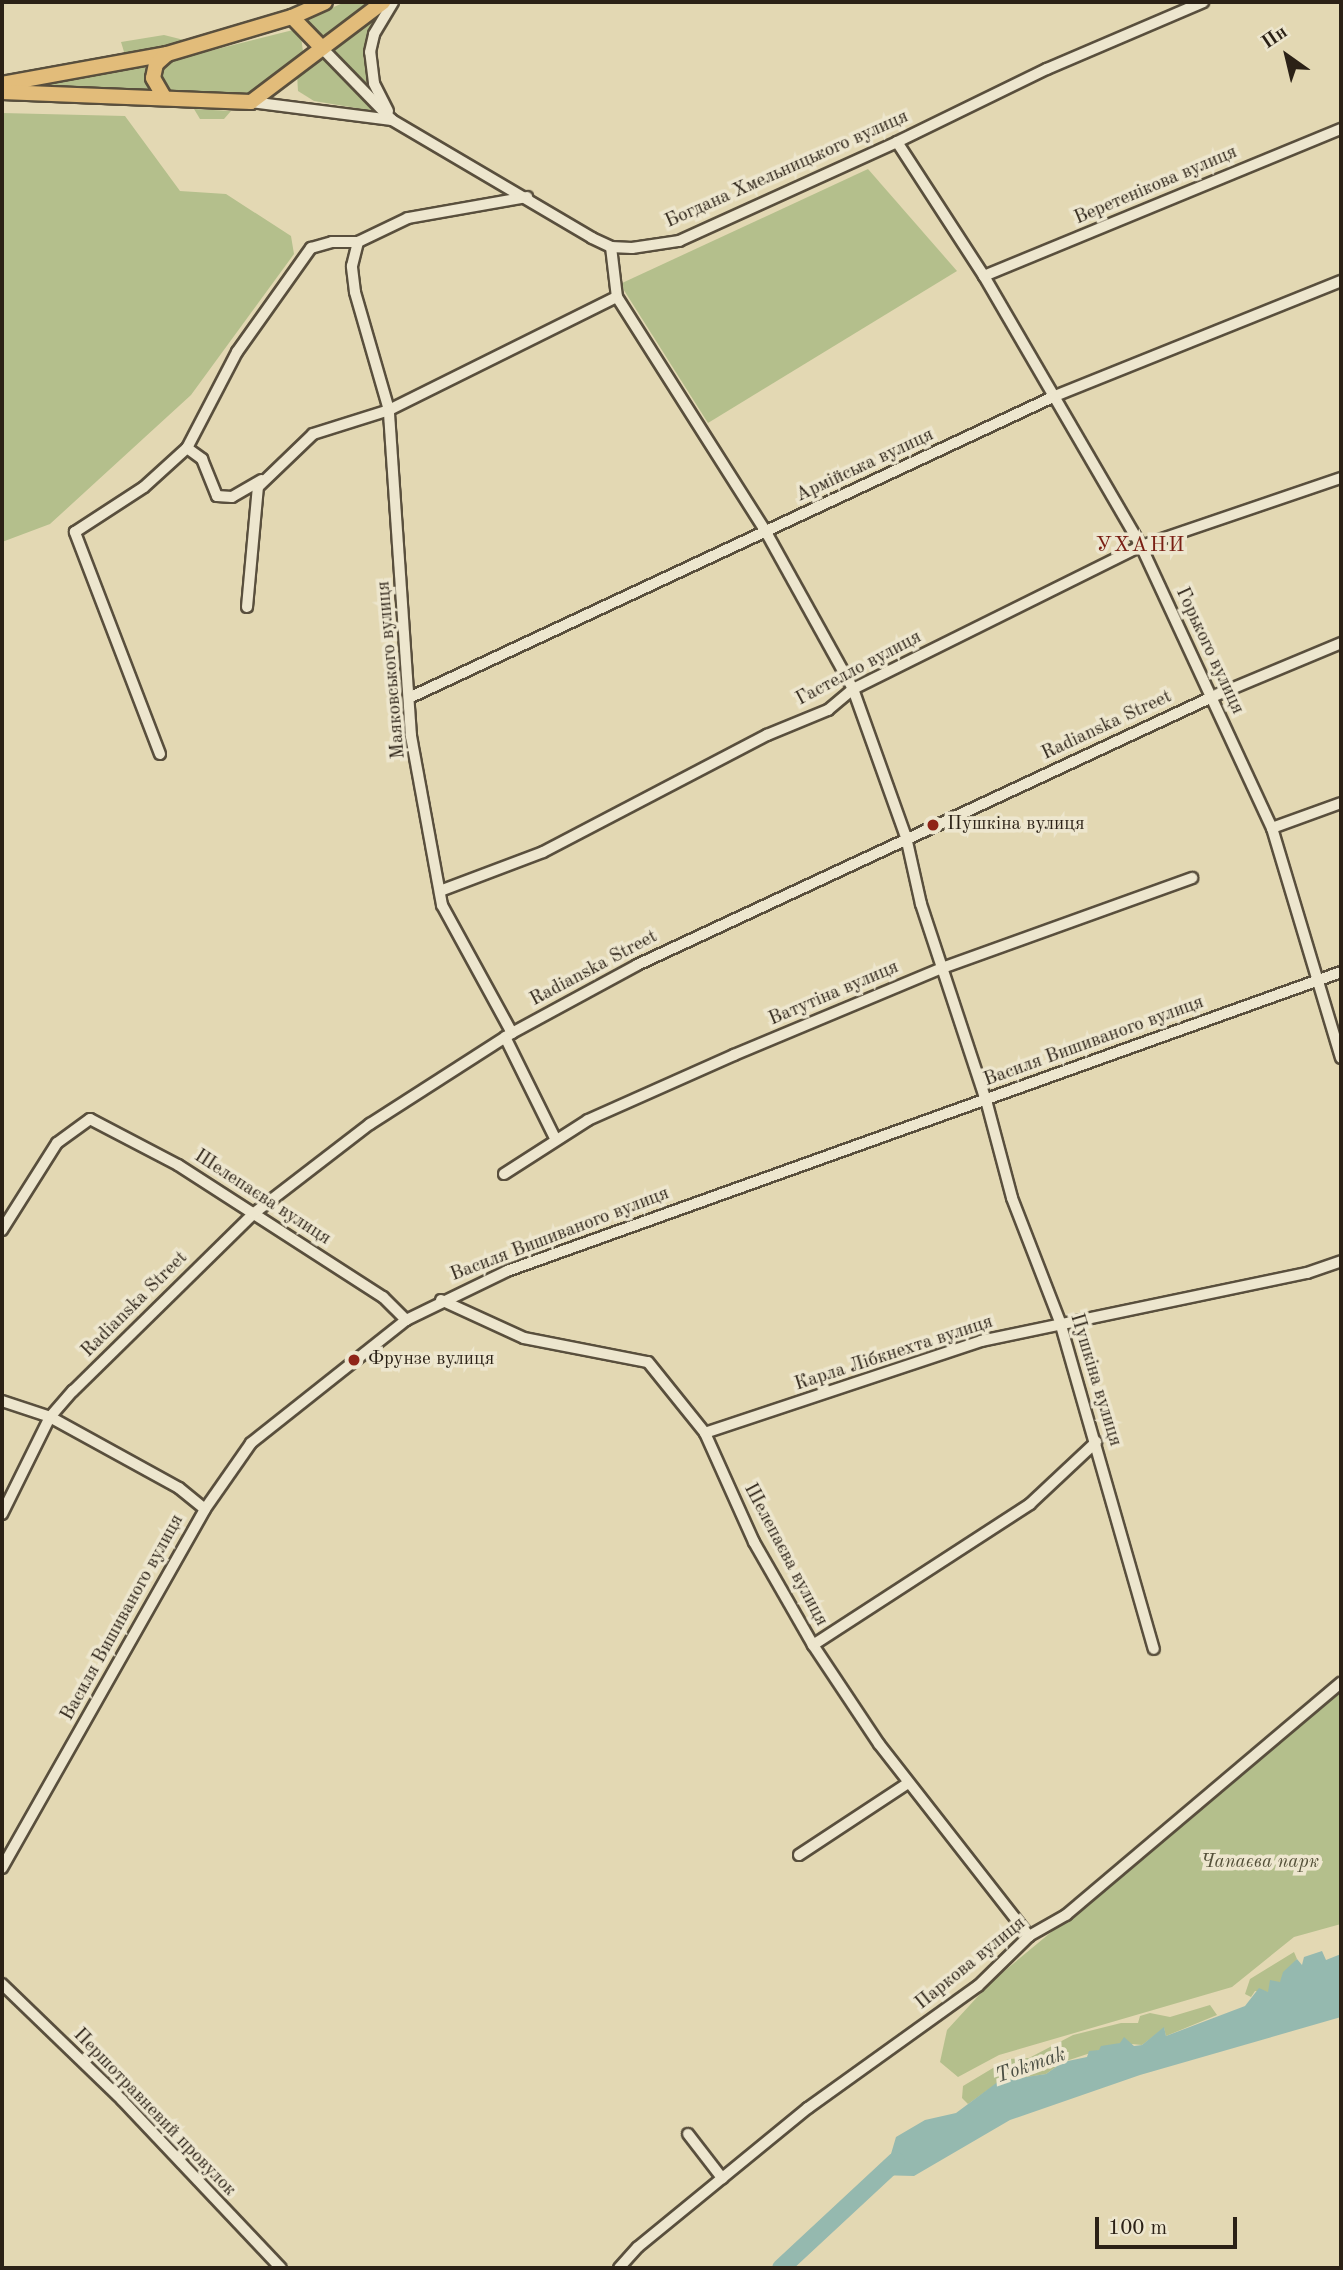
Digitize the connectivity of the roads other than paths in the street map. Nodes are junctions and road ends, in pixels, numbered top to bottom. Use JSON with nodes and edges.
{"nodes":[{"id":1,"x":325,"y":2,"type":"edge"},
{"id":2,"x":383,"y":2,"type":"edge"},
{"id":3,"x":393,"y":2,"type":"edge"},
{"id":4,"x":1203,"y":2,"type":"edge"},
{"id":5,"x":292,"y":17,"type":"junction"},
{"id":6,"x":322,"y":48,"type":"junction"},
{"id":7,"x":167,"y":54,"type":"junction"},
{"id":8,"x":2,"y":84,"type":"edge"},
{"id":9,"x":2,"y":92,"type":"edge"},
{"id":10,"x":164,"y":97,"type":"junction"},
{"id":11,"x":251,"y":102,"type":"junction"},
{"id":12,"x":392,"y":120,"type":"junction"},
{"id":13,"x":1341,"y":129,"type":"edge"},
{"id":14,"x":897,"y":142,"type":"junction"},
{"id":15,"x":527,"y":197,"type":"junction"},
{"id":16,"x":358,"y":242,"type":"junction"},
{"id":17,"x":611,"y":247,"type":"junction"},
{"id":18,"x":984,"y":276,"type":"junction"},
{"id":19,"x":1341,"y":281,"type":"edge"},
{"id":20,"x":617,"y":297,"type":"junction"},
{"id":21,"x":1055,"y":396,"type":"junction"},
{"id":22,"x":390,"y":410,"type":"junction"},
{"id":23,"x":187,"y":448,"type":"junction"},
{"id":24,"x":274,"y":470,"type":"junction"},
{"id":25,"x":1341,"y":478,"type":"edge"},
{"id":26,"x":766,"y":532,"type":"junction"},
{"id":27,"x":1141,"y":546,"type":"junction"},
{"id":28,"x":247,"y":607,"type":"dead end"},
{"id":29,"x":1341,"y":643,"type":"edge"},
{"id":30,"x":853,"y":689,"type":"junction"},
{"id":31,"x":411,"y":697,"type":"junction"},
{"id":32,"x":1212,"y":697,"type":"junction"},
{"id":33,"x":159,"y":754,"type":"dead end"},
{"id":34,"x":1341,"y":803,"type":"edge"},
{"id":35,"x":1272,"y":828,"type":"junction"},
{"id":36,"x":906,"y":838,"type":"junction"},
{"id":37,"x":1192,"y":878,"type":"dead end"},
{"id":38,"x":440,"y":891,"type":"junction"},
{"id":39,"x":942,"y":968,"type":"junction"},
{"id":40,"x":1341,"y":972,"type":"edge"},
{"id":41,"x":1319,"y":980,"type":"junction"},
{"id":42,"x":508,"y":1035,"type":"junction"},
{"id":43,"x":1341,"y":1058,"type":"edge"},
{"id":44,"x":986,"y":1100,"type":"junction"},
{"id":45,"x":555,"y":1138,"type":"junction"},
{"id":46,"x":504,"y":1174,"type":"dead end"},
{"id":47,"x":253,"y":1214,"type":"junction"},
{"id":48,"x":2,"y":1230,"type":"edge"},
{"id":49,"x":1341,"y":1261,"type":"edge"},
{"id":50,"x":441,"y":1300,"type":"junction"},
{"id":51,"x":406,"y":1320,"type":"junction"},
{"id":52,"x":1060,"y":1322,"type":"junction"},
{"id":53,"x":2,"y":1401,"type":"edge"},
{"id":54,"x":50,"y":1417,"type":"junction"},
{"id":55,"x":705,"y":1433,"type":"junction"},
{"id":56,"x":1096,"y":1441,"type":"junction"},
{"id":57,"x":205,"y":1509,"type":"junction"},
{"id":58,"x":2,"y":1514,"type":"edge"},
{"id":59,"x":813,"y":1645,"type":"junction"},
{"id":60,"x":1154,"y":1649,"type":"dead end"},
{"id":61,"x":1341,"y":1683,"type":"edge"},
{"id":62,"x":908,"y":1783,"type":"junction"},
{"id":63,"x":799,"y":1855,"type":"dead end"},
{"id":64,"x":2,"y":1868,"type":"edge"},
{"id":65,"x":1029,"y":1936,"type":"junction"},
{"id":66,"x":2,"y":1984,"type":"edge"},
{"id":67,"x":688,"y":2134,"type":"dead end"},
{"id":68,"x":722,"y":2178,"type":"junction"},
{"id":69,"x":281,"y":2268,"type":"edge"},
{"id":70,"x":619,"y":2268,"type":"edge"}],
"edges":[{"from":1,"to":5,"type":"main road"},
{"from":2,"to":6,"type":"main road"},
{"from":3,"to":12,"type":"street"},
{"from":4,"to":14,"type":"street","name":"Богдана Хмельницького вулиця"},
{"from":5,"to":6,"type":"main road"},
{"from":5,"to":7,"type":"main road"},
{"from":6,"to":11,"type":"main road"},
{"from":6,"to":12,"type":"street"},
{"from":7,"to":8,"type":"main road"},
{"from":7,"to":10,"type":"main road"},
{"from":9,"to":10,"type":"main road"},
{"from":10,"to":11,"type":"main road"},
{"from":11,"to":12,"type":"street"},
{"from":12,"to":15,"type":"street"},
{"from":13,"to":18,"type":"street","name":"Веретенікова вулиця"},
{"from":14,"to":17,"type":"street","name":"Богдана Хмельницького вулиця"},
{"from":14,"to":18,"type":"street","name":"Горького вулиця"},
{"from":15,"to":16,"type":"street"},
{"from":15,"to":17,"type":"street"},
{"from":16,"to":22,"type":"street","name":"Маяковського вулиця"},
{"from":16,"to":23,"type":"street"},
{"from":17,"to":20,"type":"street","name":"Пушкіна вулиця"},
{"from":18,"to":21,"type":"street","name":"Горького вулиця"},
{"from":19,"to":21,"type":"street","name":"Армійська вулиця"},
{"from":20,"to":22,"type":"street"},
{"from":20,"to":26,"type":"street","name":"Пушкіна вулиця"},
{"from":21,"to":26,"type":"street","name":"Армійська вулиця"},
{"from":21,"to":27,"type":"street","name":"Горького вулиця"},
{"from":22,"to":24,"type":"street"},
{"from":22,"to":31,"type":"street","name":"Маяковського вулиця"},
{"from":23,"to":24,"type":"street"},
{"from":23,"to":33,"type":"street"},
{"from":24,"to":28,"type":"street"},
{"from":25,"to":27,"type":"street","name":"Гастелло вулиця"},
{"from":26,"to":30,"type":"street","name":"Пушкіна вулиця"},
{"from":26,"to":31,"type":"street","name":"Армійська вулиця"},
{"from":27,"to":30,"type":"street","name":"Гастелло вулиця"},
{"from":27,"to":32,"type":"street","name":"Горького вулиця"},
{"from":29,"to":32,"type":"street","name":"Radianska Street"},
{"from":30,"to":36,"type":"street","name":"Пушкіна вулиця"},
{"from":30,"to":38,"type":"street","name":"Гастелло вулиця"},
{"from":31,"to":38,"type":"street","name":"Маяковського вулиця"},
{"from":32,"to":35,"type":"street","name":"Горького вулиця"},
{"from":32,"to":36,"type":"street","name":"Radianska Street"},
{"from":34,"to":35,"type":"street"},
{"from":35,"to":41,"type":"street","name":"Горького вулиця"},
{"from":36,"to":39,"type":"street","name":"Пушкіна вулиця"},
{"from":36,"to":42,"type":"street","name":"Radianska Street"},
{"from":37,"to":39,"type":"street","name":"Ватутіна вулиця"},
{"from":38,"to":42,"type":"street","name":"Маяковського вулиця"},
{"from":39,"to":44,"type":"street","name":"Пушкіна вулиця"},
{"from":39,"to":45,"type":"street","name":"Ватутіна вулиця"},
{"from":40,"to":41,"type":"street","name":"Василя Вишиваного вулиця"},
{"from":41,"to":43,"type":"street","name":"Горького вулиця"},
{"from":41,"to":44,"type":"street","name":"Василя Вишиваного вулиця"},
{"from":42,"to":45,"type":"street","name":"Маяковського вулиця"},
{"from":42,"to":47,"type":"street","name":"Radianska Street"},
{"from":44,"to":50,"type":"street","name":"Василя Вишиваного вулиця"},
{"from":44,"to":52,"type":"street","name":"Пушкіна вулиця"},
{"from":45,"to":46,"type":"street","name":"Ватутіна вулиця"},
{"from":47,"to":48,"type":"street","name":"Шелепаєва вулиця"},
{"from":47,"to":51,"type":"street","name":"Шелепаєва вулиця"},
{"from":47,"to":54,"type":"street","name":"Radianska Street"},
{"from":49,"to":52,"type":"street","name":"Карла Лібкнехта вулиця"},
{"from":50,"to":51,"type":"street","name":"Василя Вишиваного вулиця"},
{"from":50,"to":55,"type":"street","name":"Шелепаєва вулиця"},
{"from":51,"to":57,"type":"street","name":"Василя Вишиваного вулиця"},
{"from":52,"to":55,"type":"street","name":"Карла Лібкнехта вулиця"},
{"from":52,"to":56,"type":"street","name":"Пушкіна вулиця"},
{"from":53,"to":54,"type":"street"},
{"from":54,"to":57,"type":"street"},
{"from":54,"to":58,"type":"street","name":"Radianska Street"},
{"from":55,"to":59,"type":"street","name":"Шелепаєва вулиця"},
{"from":56,"to":59,"type":"street"},
{"from":56,"to":60,"type":"street","name":"Пушкіна вулиця"},
{"from":57,"to":64,"type":"street","name":"Василя Вишиваного вулиця"},
{"from":59,"to":62,"type":"street","name":"Шелепаєва вулиця"},
{"from":61,"to":65,"type":"street","name":"Паркова вулиця"},
{"from":62,"to":63,"type":"street"},
{"from":62,"to":65,"type":"street","name":"Шелепаєва вулиця"},
{"from":65,"to":68,"type":"street","name":"Паркова вулиця"},
{"from":66,"to":69,"type":"street","name":"Першотравневий провулок"},
{"from":67,"to":68,"type":"street"},
{"from":68,"to":70,"type":"street","name":"Паркова вулиця"}]}
